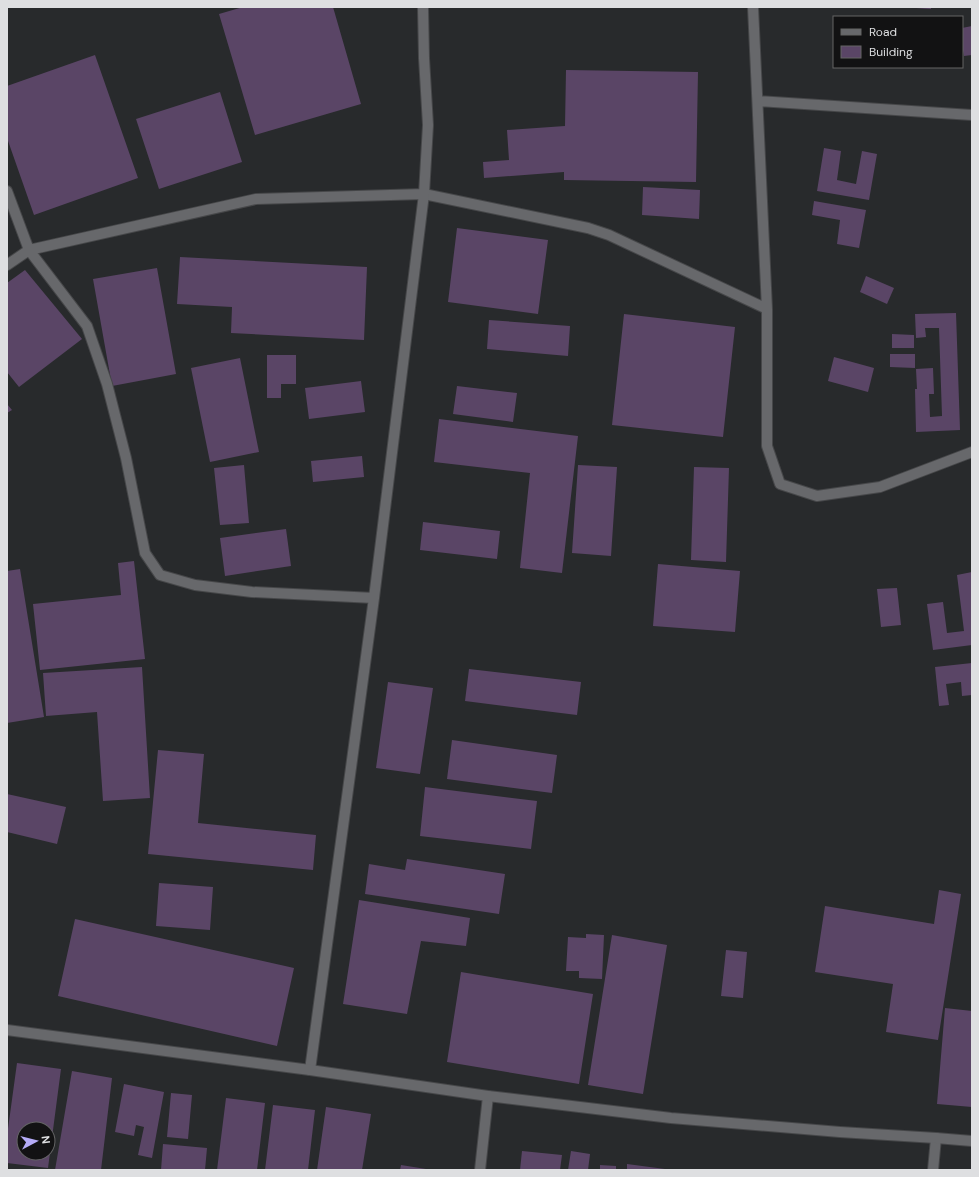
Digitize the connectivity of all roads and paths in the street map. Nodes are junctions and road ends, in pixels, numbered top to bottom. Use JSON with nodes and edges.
{"nodes":[{"id":1,"x":423,"y":7,"type":"edge"},
{"id":2,"x":753,"y":7,"type":"edge"},
{"id":3,"x":758,"y":101,"type":"junction"},
{"id":4,"x":972,"y":114,"type":"edge"},
{"id":5,"x":7,"y":192,"type":"edge"},
{"id":6,"x":424,"y":194,"type":"junction"},
{"id":7,"x":29,"y":250,"type":"junction"},
{"id":8,"x":7,"y":265,"type":"edge"},
{"id":9,"x":767,"y":309,"type":"junction"},
{"id":10,"x":972,"y":452,"type":"edge"},
{"id":11,"x":374,"y":598,"type":"junction"},
{"id":12,"x":7,"y":1030,"type":"edge"},
{"id":13,"x":310,"y":1070,"type":"junction"},
{"id":14,"x":488,"y":1096,"type":"junction"},
{"id":15,"x":936,"y":1138,"type":"junction"},
{"id":16,"x":972,"y":1141,"type":"edge"},
{"id":17,"x":480,"y":1170,"type":"edge"},
{"id":18,"x":933,"y":1170,"type":"edge"}],
"edges":[{"from":1,"to":6,"type":"street"},
{"from":2,"to":3,"type":"street"},
{"from":3,"to":4,"type":"street"},
{"from":3,"to":9,"type":"street"},
{"from":5,"to":7,"type":"street"},
{"from":6,"to":7,"type":"street"},
{"from":6,"to":9,"type":"street"},
{"from":6,"to":11,"type":"street"},
{"from":7,"to":8,"type":"street"},
{"from":7,"to":11,"type":"street"},
{"from":9,"to":10,"type":"street"},
{"from":11,"to":13,"type":"street"},
{"from":12,"to":13,"type":"street"},
{"from":13,"to":14,"type":"street"},
{"from":14,"to":15,"type":"street"},
{"from":14,"to":17,"type":"street"},
{"from":15,"to":16,"type":"street"},
{"from":15,"to":18,"type":"street"}]}
